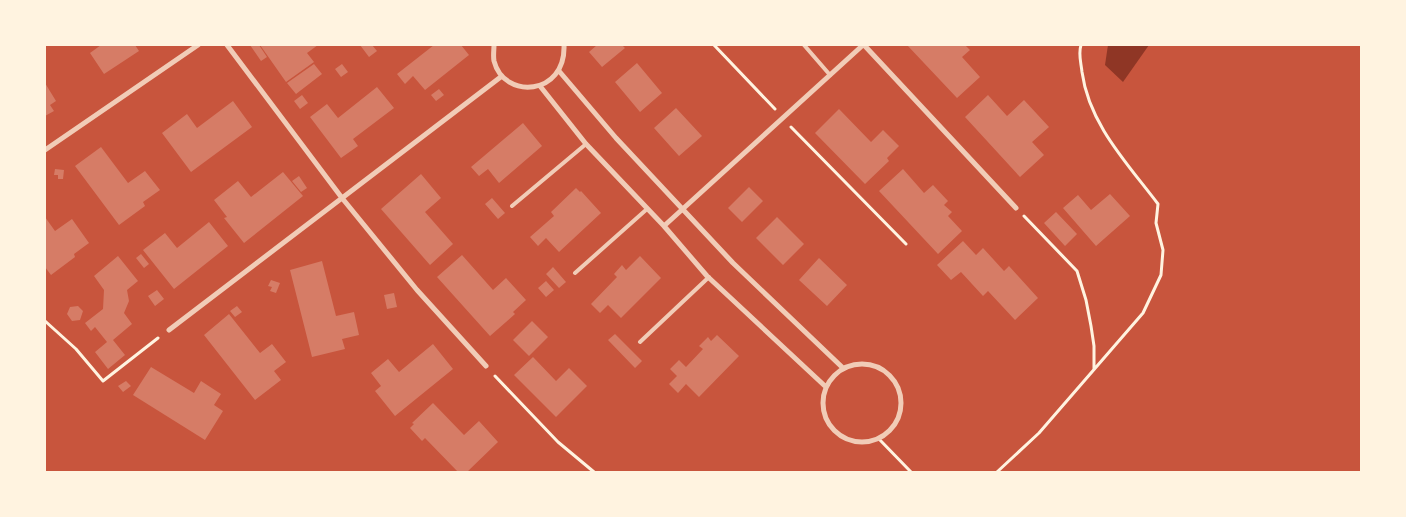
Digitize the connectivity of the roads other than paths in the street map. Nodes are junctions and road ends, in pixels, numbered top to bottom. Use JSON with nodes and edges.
{"nodes":[{"id":1,"x":198,"y":45,"type":"edge"},
{"id":2,"x":228,"y":45,"type":"edge"},
{"id":3,"x":494,"y":45,"type":"edge"},
{"id":4,"x":564,"y":45,"type":"edge"},
{"id":5,"x":804,"y":45,"type":"edge"},
{"id":6,"x":864,"y":45,"type":"edge"},
{"id":7,"x":559,"y":71,"type":"junction"},
{"id":8,"x":830,"y":75,"type":"junction"},
{"id":9,"x":502,"y":76,"type":"junction"},
{"id":10,"x":540,"y":86,"type":"junction"},
{"id":11,"x":586,"y":144,"type":"junction"},
{"id":12,"x":45,"y":150,"type":"edge"},
{"id":13,"x":342,"y":198,"type":"junction"},
{"id":14,"x":512,"y":206,"type":"dead end"},
{"id":15,"x":647,"y":208,"type":"junction"},
{"id":16,"x":1016,"y":208,"type":"road end"},
{"id":17,"x":683,"y":209,"type":"junction"},
{"id":18,"x":664,"y":226,"type":"junction"},
{"id":19,"x":575,"y":273,"type":"dead end"},
{"id":20,"x":709,"y":277,"type":"junction"},
{"id":21,"x":169,"y":330,"type":"road end"},
{"id":22,"x":640,"y":342,"type":"dead end"},
{"id":23,"x":486,"y":366,"type":"road end"},
{"id":24,"x":843,"y":368,"type":"junction"},
{"id":25,"x":826,"y":387,"type":"junction"}],
"edges":[{"from":1,"to":12,"type":"street"},
{"from":2,"to":13,"type":"street"},
{"from":3,"to":9,"type":"street"},
{"from":4,"to":7,"type":"street"},
{"from":5,"to":8,"type":"lane"},
{"from":6,"to":8,"type":"street"},
{"from":6,"to":16,"type":"street"},
{"from":7,"to":10,"type":"street"},
{"from":7,"to":17,"type":"street"},
{"from":8,"to":17,"type":"street"},
{"from":9,"to":10,"type":"street"},
{"from":9,"to":13,"type":"street"},
{"from":10,"to":11,"type":"street"},
{"from":11,"to":14,"type":"lane"},
{"from":11,"to":15,"type":"street"},
{"from":13,"to":21,"type":"street"},
{"from":13,"to":23,"type":"street"},
{"from":15,"to":18,"type":"street"},
{"from":15,"to":19,"type":"lane"},
{"from":17,"to":18,"type":"street"},
{"from":17,"to":24,"type":"street"},
{"from":18,"to":20,"type":"street"},
{"from":20,"to":22,"type":"lane"},
{"from":20,"to":25,"type":"street"},
{"from":24,"to":25,"type":"street"},
{"from":24,"to":25,"type":"street"}]}
